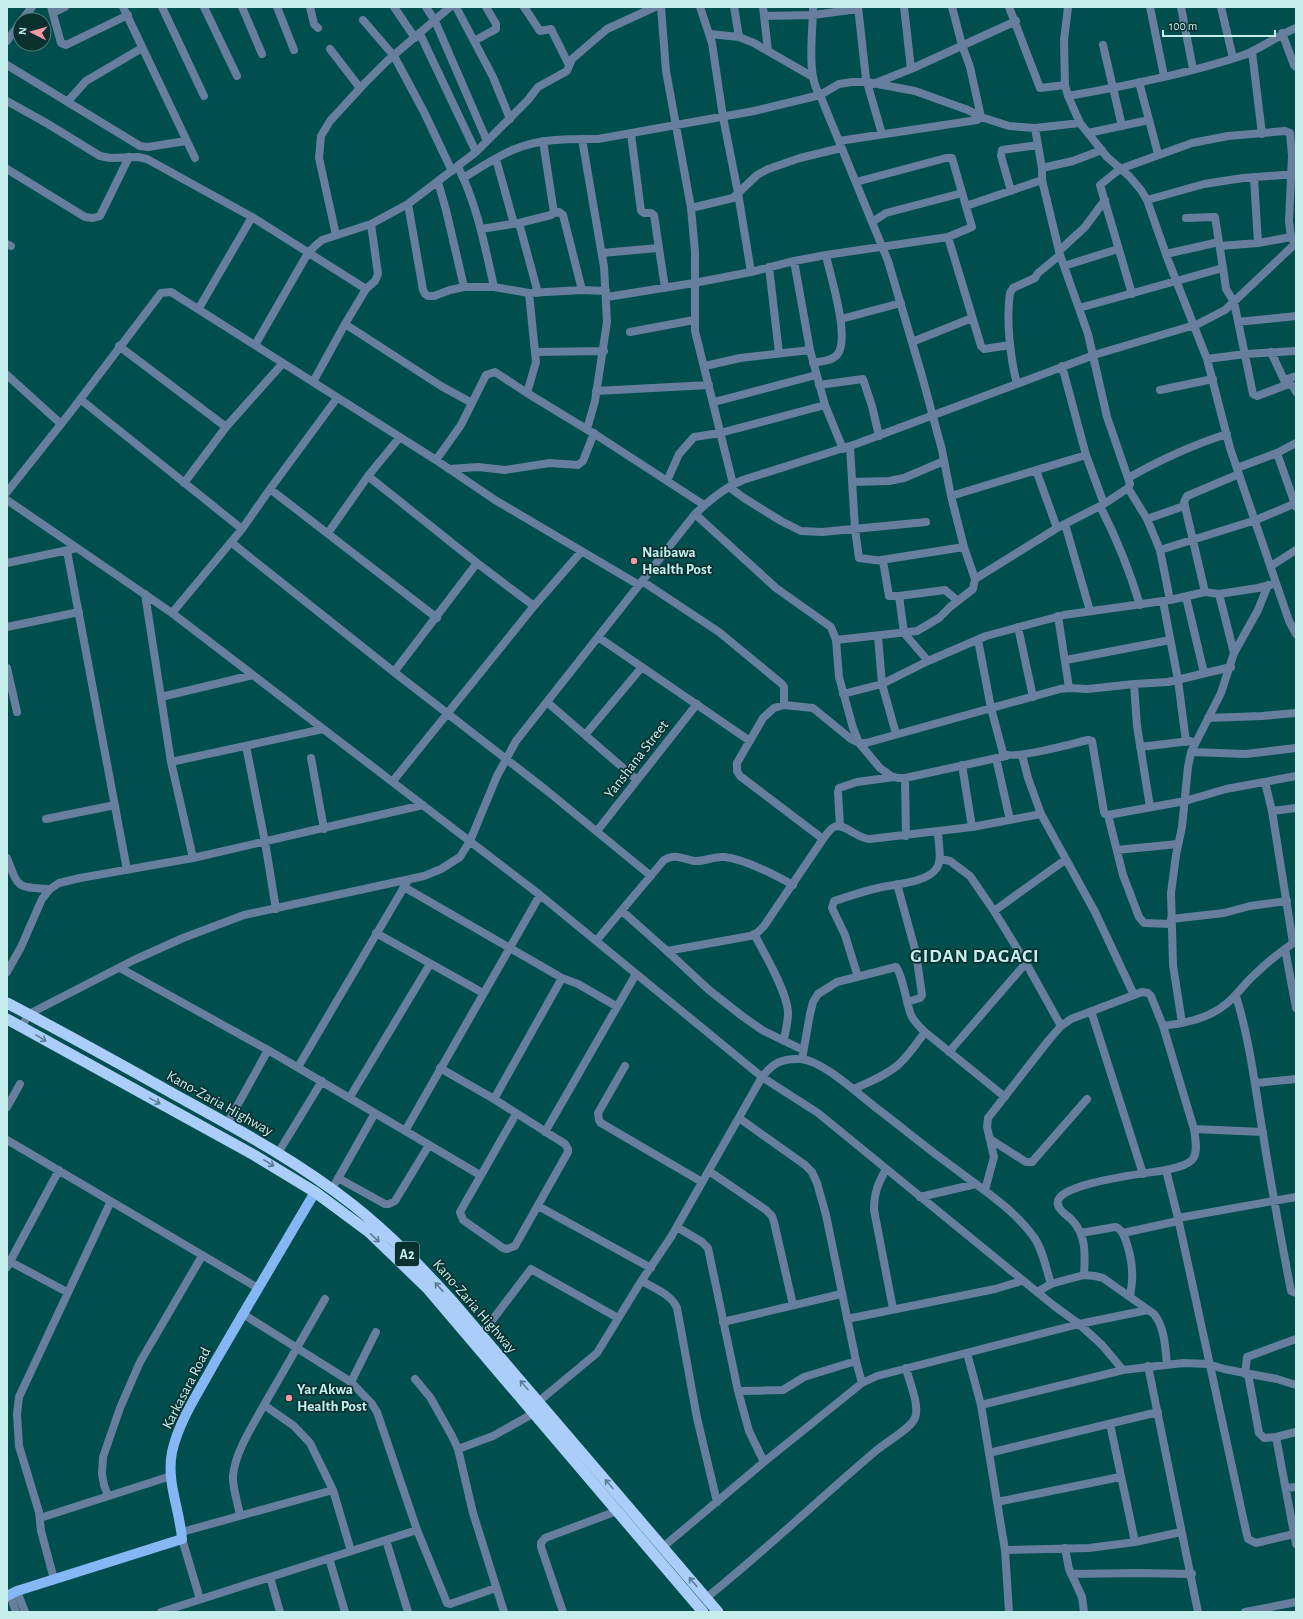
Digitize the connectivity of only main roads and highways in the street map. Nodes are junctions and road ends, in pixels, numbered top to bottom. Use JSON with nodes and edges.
{"nodes":[{"id":1,"x":7,"y":1003,"type":"edge"},
{"id":2,"x":7,"y":1019,"type":"edge"},
{"id":3,"x":315,"y":1192,"type":"junction"},
{"id":4,"x":12,"y":1597,"type":"edge"},
{"id":5,"x":703,"y":1612,"type":"edge"},
{"id":6,"x":718,"y":1612,"type":"edge"}],
"edges":[{"from":6,"to":1,"type":"highway","name":"Kano-Zaria Highway","number":"A2","one_way":true},
{"from":2,"to":3,"type":"highway","name":"Kano-Zaria Highway","number":"A2","one_way":true},
{"from":3,"to":4,"type":"main road","name":"Karkasara Road"},
{"from":3,"to":5,"type":"highway","name":"Kano-Zaria Highway","number":"A2","one_way":true}]}
